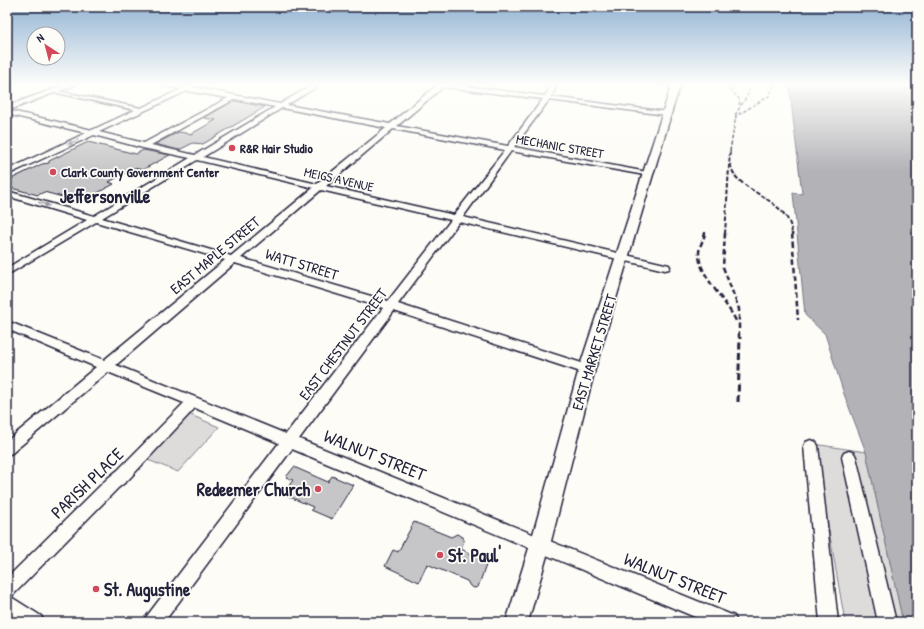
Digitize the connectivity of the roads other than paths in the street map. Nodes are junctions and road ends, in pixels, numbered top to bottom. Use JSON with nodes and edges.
{"nodes":[{"id":1,"x":16,"y":113,"type":"edge"},
{"id":2,"x":135,"y":113,"type":"edge"},
{"id":3,"x":204,"y":113,"type":"edge"},
{"id":4,"x":269,"y":113,"type":"edge"},
{"id":5,"x":320,"y":113,"type":"edge"},
{"id":6,"x":406,"y":113,"type":"edge"},
{"id":7,"x":536,"y":113,"type":"edge"},
{"id":8,"x":666,"y":113,"type":"edge"},
{"id":9,"x":391,"y":127,"type":"junction"},
{"id":10,"x":92,"y":134,"type":"junction"},
{"id":11,"x":143,"y":146,"type":"junction"},
{"id":12,"x":509,"y":149,"type":"junction"},
{"id":13,"x":195,"y":158,"type":"junction"},
{"id":14,"x":7,"y":174,"type":"edge"},
{"id":15,"x":647,"y":174,"type":"junction"},
{"id":16,"x":318,"y":187,"type":"junction"},
{"id":17,"x":7,"y":192,"type":"edge"},
{"id":18,"x":95,"y":219,"type":"junction"},
{"id":19,"x":457,"y":219,"type":"junction"},
{"id":20,"x":623,"y":256,"type":"junction"},
{"id":21,"x":232,"y":260,"type":"junction"},
{"id":22,"x":665,"y":267,"type":"dead end"},
{"id":23,"x":7,"y":272,"type":"edge"},
{"id":24,"x":391,"y":306,"type":"junction"},
{"id":25,"x":7,"y":326,"type":"edge"},
{"id":26,"x":105,"y":366,"type":"junction"},
{"id":27,"x":587,"y":369,"type":"junction"},
{"id":28,"x":193,"y":402,"type":"junction"},
{"id":29,"x":289,"y":442,"type":"junction"},
{"id":30,"x":811,"y":446,"type":"dead end"},
{"id":31,"x":7,"y":449,"type":"edge"},
{"id":32,"x":849,"y":457,"type":"dead end"},
{"id":33,"x":540,"y":545,"type":"junction"},
{"id":34,"x":7,"y":590,"type":"edge"},
{"id":35,"x":7,"y":604,"type":"edge"},
{"id":36,"x":35,"y":622,"type":"edge"},
{"id":37,"x":153,"y":622,"type":"edge"},
{"id":38,"x":517,"y":622,"type":"edge"},
{"id":39,"x":728,"y":622,"type":"edge"},
{"id":40,"x":828,"y":622,"type":"edge"},
{"id":41,"x":887,"y":622,"type":"edge"}],
"edges":[{"from":1,"to":10,"type":"street","name":"MEIGS AVENUE"},
{"from":2,"to":10,"type":"street"},
{"from":3,"to":11,"type":"street"},
{"from":4,"to":13,"type":"street"},
{"from":5,"to":9,"type":"street","name":"MECHANIC STREET"},
{"from":6,"to":9,"type":"street","name":"EAST MAPLE STREET"},
{"from":7,"to":12,"type":"street","name":"EAST CHESTNUT STREET"},
{"from":8,"to":15,"type":"main road","name":"EAST MARKET STREET"},
{"from":9,"to":12,"type":"street","name":"MECHANIC STREET"},
{"from":9,"to":16,"type":"street","name":"EAST MAPLE STREET"},
{"from":10,"to":11,"type":"street","name":"MEIGS AVENUE"},
{"from":10,"to":14,"type":"street","one_way":true},
{"from":11,"to":13,"type":"street","name":"MEIGS AVENUE"},
{"from":12,"to":15,"type":"street","name":"MECHANIC STREET"},
{"from":12,"to":19,"type":"street","name":"EAST CHESTNUT STREET"},
{"from":13,"to":16,"type":"street","name":"MEIGS AVENUE"},
{"from":13,"to":18,"type":"street"},
{"from":15,"to":20,"type":"main road","name":"EAST MARKET STREET"},
{"from":16,"to":19,"type":"street","name":"MEIGS AVENUE"},
{"from":16,"to":21,"type":"street","name":"EAST MAPLE STREET"},
{"from":17,"to":18,"type":"street","name":"WATT STREET","one_way":true},
{"from":18,"to":21,"type":"street","name":"WATT STREET"},
{"from":18,"to":23,"type":"street"},
{"from":19,"to":20,"type":"street","name":"MEIGS AVENUE"},
{"from":19,"to":24,"type":"street","name":"EAST CHESTNUT STREET"},
{"from":20,"to":22,"type":"street","name":"MEIGS AVENUE"},
{"from":20,"to":27,"type":"main road","name":"EAST MARKET STREET"},
{"from":21,"to":24,"type":"street","name":"WATT STREET"},
{"from":21,"to":26,"type":"street","name":"EAST MAPLE STREET"},
{"from":24,"to":27,"type":"street","name":"WATT STREET"},
{"from":24,"to":29,"type":"street","name":"EAST CHESTNUT STREET"},
{"from":25,"to":26,"type":"street","name":"WALNUT STREET"},
{"from":26,"to":28,"type":"street","name":"WALNUT STREET"},
{"from":26,"to":31,"type":"street","name":"EAST MAPLE STREET"},
{"from":27,"to":33,"type":"main road","name":"EAST MARKET STREET"},
{"from":28,"to":29,"type":"street","name":"WALNUT STREET"},
{"from":28,"to":34,"type":"street","name":"PARISH PLACE"},
{"from":29,"to":33,"type":"street","name":"WALNUT STREET"},
{"from":29,"to":37,"type":"street","name":"EAST CHESTNUT STREET"},
{"from":30,"to":40,"type":"street"},
{"from":32,"to":41,"type":"street"},
{"from":33,"to":38,"type":"main road","name":"EAST MARKET STREET"},
{"from":33,"to":39,"type":"street","name":"WALNUT STREET"},
{"from":35,"to":36,"type":"street"}]}
